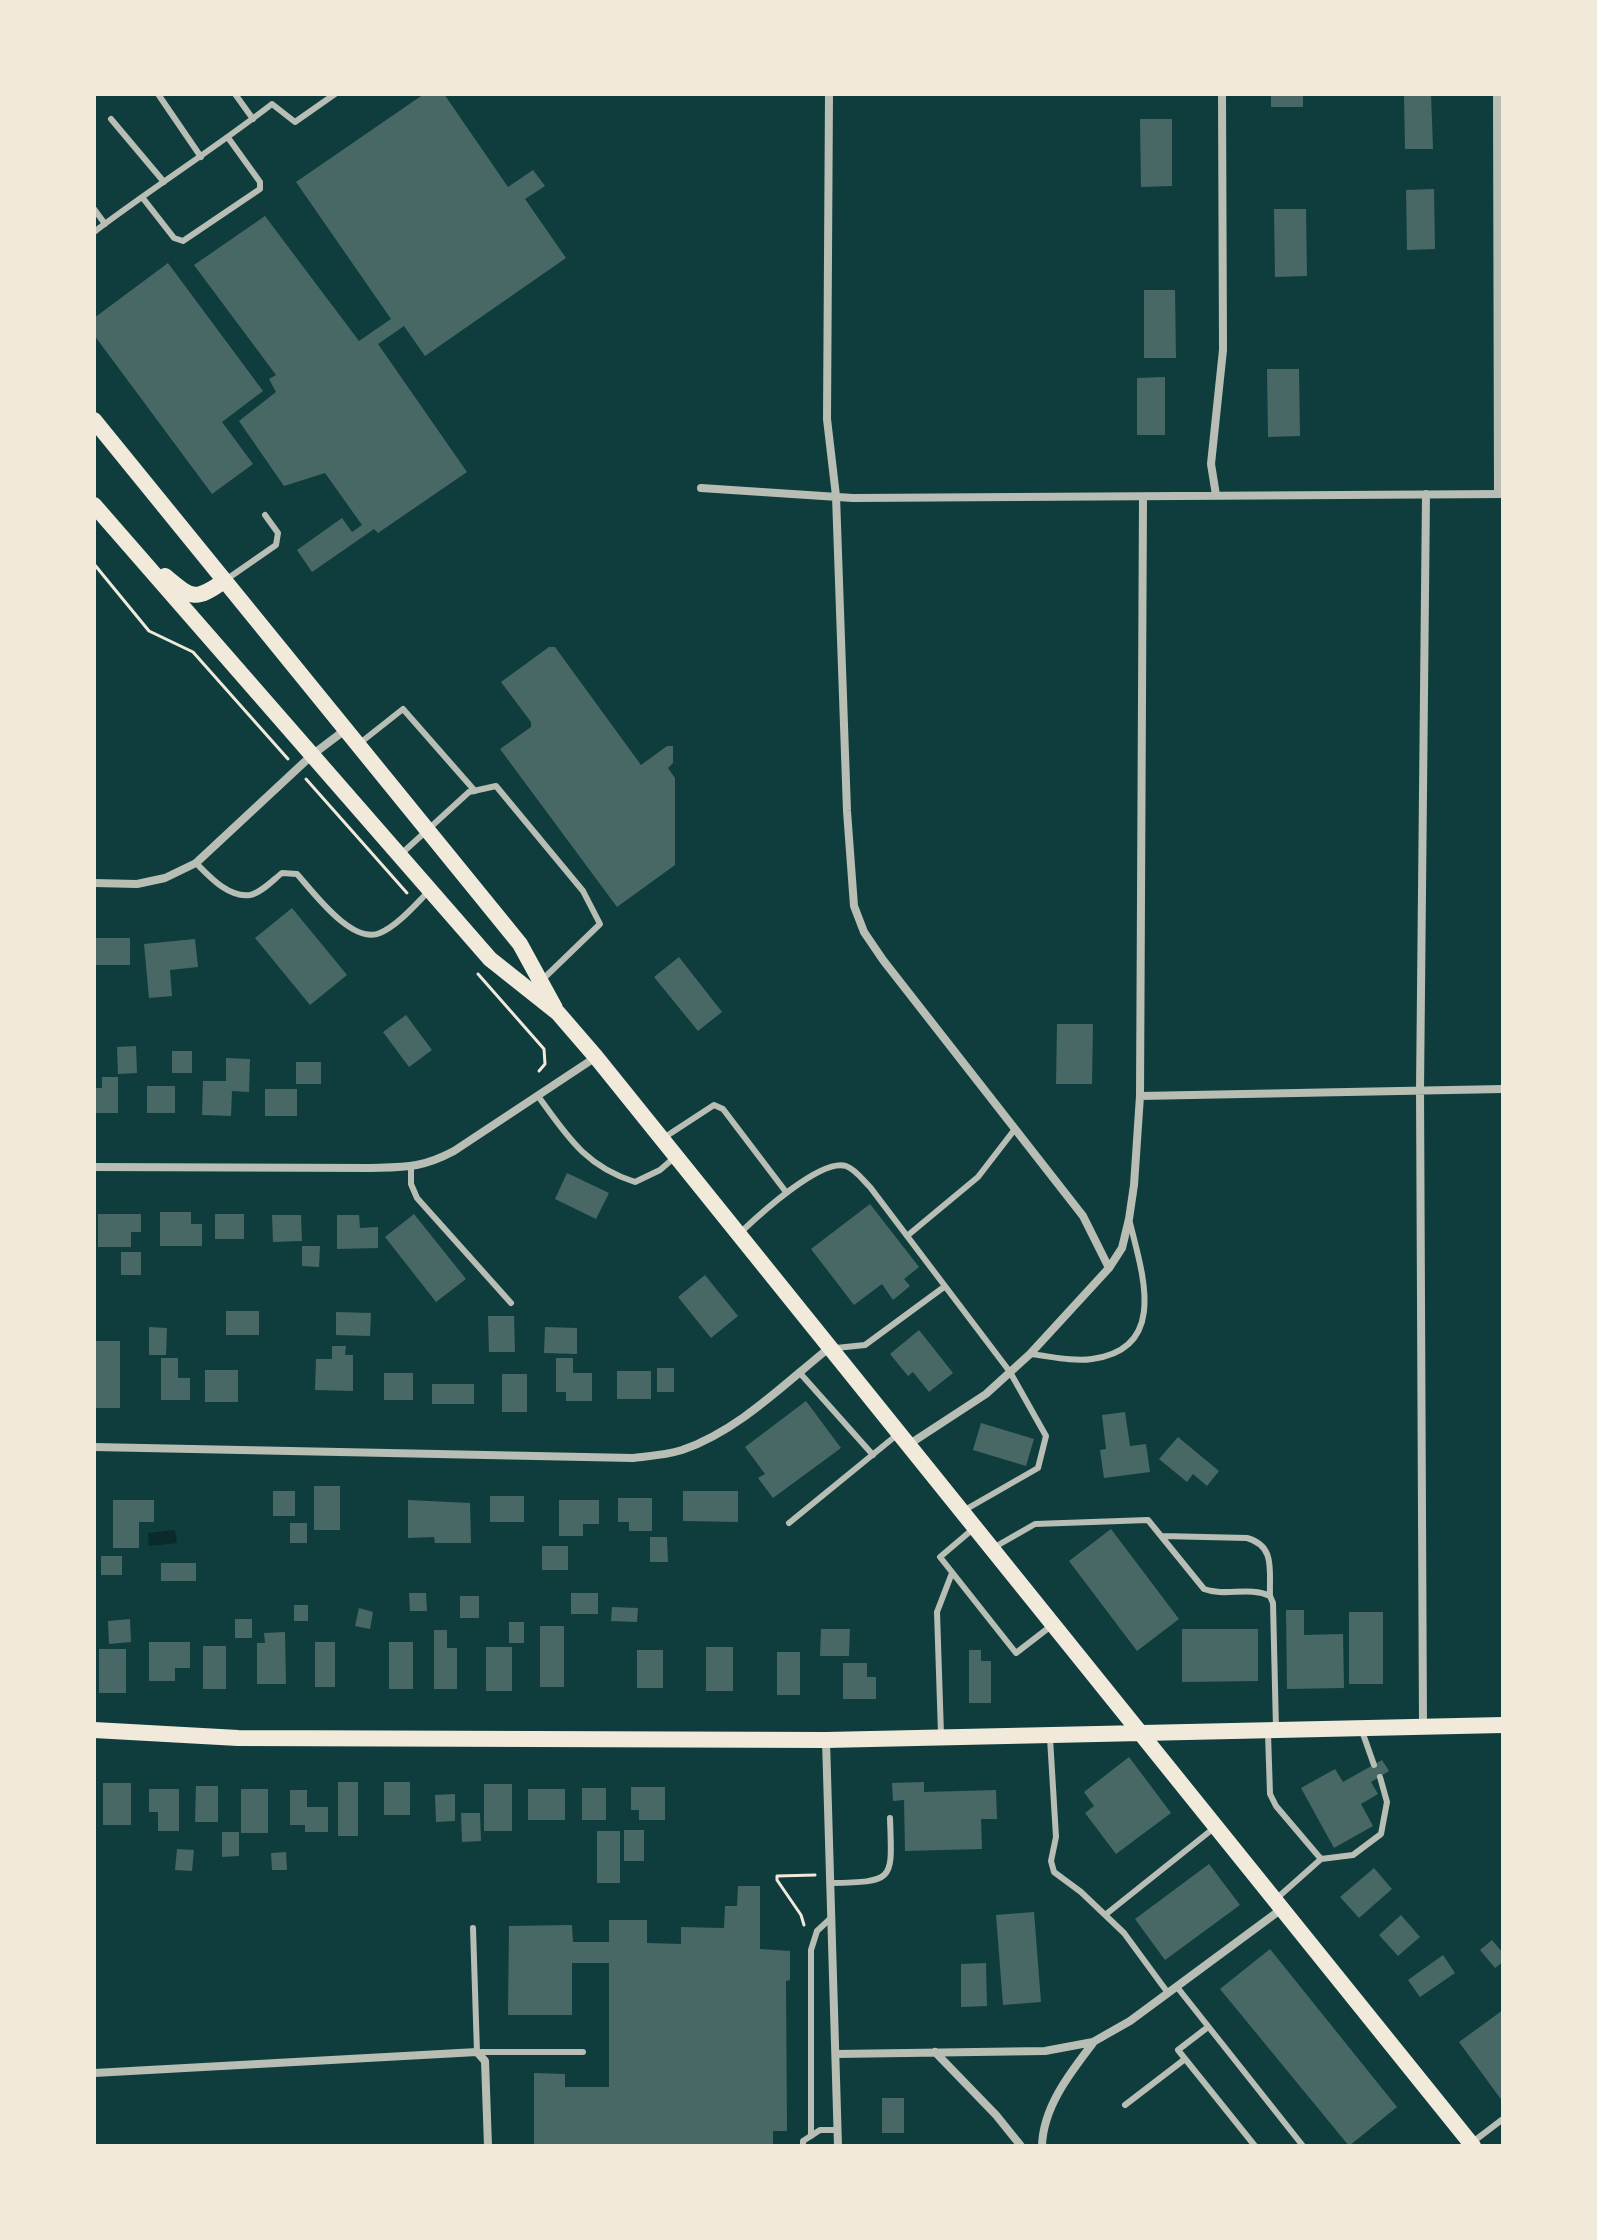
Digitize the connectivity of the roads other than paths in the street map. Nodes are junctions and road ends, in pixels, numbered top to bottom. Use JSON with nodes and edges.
{"nodes":[{"id":1,"x":158,"y":94,"type":"edge"},
{"id":2,"x":235,"y":94,"type":"edge"},
{"id":3,"x":335,"y":94,"type":"edge"},
{"id":4,"x":829,"y":94,"type":"edge"},
{"id":5,"x":1222,"y":94,"type":"edge"},
{"id":6,"x":1497,"y":94,"type":"edge"},
{"id":7,"x":111,"y":119,"type":"dead end"},
{"id":8,"x":253,"y":119,"type":"junction"},
{"id":9,"x":229,"y":139,"type":"junction"},
{"id":10,"x":201,"y":157,"type":"junction"},
{"id":11,"x":1500,"y":166,"type":"edge"},
{"id":12,"x":164,"y":182,"type":"junction"},
{"id":13,"x":142,"y":197,"type":"junction"},
{"id":14,"x":94,"y":209,"type":"edge"},
{"id":15,"x":105,"y":224,"type":"junction"},
{"id":16,"x":94,"y":232,"type":"edge"},
{"id":17,"x":94,"y":420,"type":"edge"},
{"id":18,"x":701,"y":488,"type":"dead end"},
{"id":19,"x":1426,"y":494,"type":"junction"},
{"id":20,"x":1501,"y":494,"type":"edge"},
{"id":21,"x":1216,"y":495,"type":"junction"},
{"id":22,"x":836,"y":496,"type":"junction"},
{"id":23,"x":1143,"y":497,"type":"junction"},
{"id":24,"x":94,"y":505,"type":"edge"},
{"id":25,"x":265,"y":515,"type":"dead end"},
{"id":26,"x":130,"y":547,"type":"junction"},
{"id":27,"x":224,"y":581,"type":"junction"},
{"id":28,"x":345,"y":730,"type":"junction"},
{"id":29,"x":357,"y":746,"type":"junction"},
{"id":30,"x":312,"y":755,"type":"junction"},
{"id":31,"x":475,"y":791,"type":"junction"},
{"id":32,"x":427,"y":832,"type":"junction"},
{"id":33,"x":400,"y":855,"type":"junction"},
{"id":34,"x":196,"y":863,"type":"junction"},
{"id":35,"x":94,"y":883,"type":"edge"},
{"id":36,"x":430,"y":889,"type":"junction"},
{"id":37,"x":535,"y":986,"type":"junction"},
{"id":38,"x":596,"y":1057,"type":"junction"},
{"id":39,"x":1420,"y":1089,"type":"junction"},
{"id":40,"x":1503,"y":1089,"type":"edge"},
{"id":41,"x":538,"y":1096,"type":"junction"},
{"id":42,"x":1140,"y":1096,"type":"junction"},
{"id":43,"x":1015,"y":1129,"type":"junction"},
{"id":44,"x":662,"y":1138,"type":"junction"},
{"id":45,"x":676,"y":1156,"type":"junction"},
{"id":46,"x":94,"y":1167,"type":"edge"},
{"id":47,"x":411,"y":1167,"type":"junction"},
{"id":48,"x":786,"y":1192,"type":"junction"},
{"id":49,"x":1129,"y":1219,"type":"junction"},
{"id":50,"x":738,"y":1234,"type":"junction"},
{"id":51,"x":907,"y":1236,"type":"junction"},
{"id":52,"x":1109,"y":1268,"type":"junction"},
{"id":53,"x":944,"y":1287,"type":"junction"},
{"id":54,"x":511,"y":1303,"type":"dead end"},
{"id":55,"x":829,"y":1348,"type":"junction"},
{"id":56,"x":1030,"y":1354,"type":"junction"},
{"id":57,"x":799,"y":1372,"type":"junction"},
{"id":58,"x":1010,"y":1372,"type":"junction"},
{"id":59,"x":903,"y":1440,"type":"junction"},
{"id":60,"x":94,"y":1447,"type":"edge"},
{"id":61,"x":873,"y":1455,"type":"junction"},
{"id":62,"x":961,"y":1511,"type":"junction"},
{"id":63,"x":789,"y":1523,"type":"dead end"},
{"id":64,"x":974,"y":1527,"type":"junction"},
{"id":65,"x":1162,"y":1536,"type":"junction"},
{"id":66,"x":992,"y":1549,"type":"junction"},
{"id":67,"x":952,"y":1573,"type":"junction"},
{"id":68,"x":1270,"y":1596,"type":"junction"},
{"id":69,"x":1054,"y":1624,"type":"junction"},
{"id":70,"x":1503,"y":1725,"type":"edge"},
{"id":71,"x":1423,"y":1726,"type":"junction"},
{"id":72,"x":1360,"y":1727,"type":"junction"},
{"id":73,"x":1272,"y":1729,"type":"junction"},
{"id":74,"x":94,"y":1730,"type":"edge"},
{"id":75,"x":1142,"y":1732,"type":"junction"},
{"id":76,"x":1050,"y":1734,"type":"junction"},
{"id":77,"x":941,"y":1737,"type":"junction"},
{"id":78,"x":826,"y":1740,"type":"junction"},
{"id":79,"x":1374,"y":1765,"type":"dead end"},
{"id":80,"x":1380,"y":1777,"type":"dead end"},
{"id":81,"x":890,"y":1818,"type":"dead end"},
{"id":82,"x":1217,"y":1826,"type":"junction"},
{"id":83,"x":1321,"y":1859,"type":"junction"},
{"id":84,"x":831,"y":1883,"type":"junction"},
{"id":85,"x":1280,"y":1903,"type":"junction"},
{"id":86,"x":1105,"y":1915,"type":"junction"},
{"id":87,"x":832,"y":1917,"type":"junction"},
{"id":88,"x":473,"y":1928,"type":"dead end"},
{"id":89,"x":1177,"y":1987,"type":"junction"},
{"id":90,"x":1168,"y":1993,"type":"junction"},
{"id":91,"x":1208,"y":2027,"type":"junction"},
{"id":92,"x":1093,"y":2042,"type":"junction"},
{"id":93,"x":477,"y":2052,"type":"junction"},
{"id":94,"x":583,"y":2052,"type":"dead end"},
{"id":95,"x":935,"y":2052,"type":"junction"},
{"id":96,"x":836,"y":2054,"type":"junction"},
{"id":97,"x":1185,"y":2059,"type":"junction"},
{"id":98,"x":94,"y":2073,"type":"edge"},
{"id":99,"x":1125,"y":2105,"type":"dead end"},
{"id":100,"x":1503,"y":2119,"type":"edge"},
{"id":101,"x":837,"y":2130,"type":"junction"},
{"id":102,"x":811,"y":2136,"type":"junction"},
{"id":103,"x":1472,"y":2145,"type":"edge"},
{"id":104,"x":488,"y":2146,"type":"edge"},
{"id":105,"x":803,"y":2146,"type":"edge"},
{"id":106,"x":838,"y":2146,"type":"edge"},
{"id":107,"x":1021,"y":2146,"type":"edge"},
{"id":108,"x":1042,"y":2146,"type":"edge"},
{"id":109,"x":1255,"y":2146,"type":"edge"},
{"id":110,"x":1303,"y":2146,"type":"edge"}],
"edges":[{"from":1,"to":10,"type":"lane"},
{"from":2,"to":8,"type":"lane"},
{"from":3,"to":8,"type":"lane"},
{"from":4,"to":22,"type":"street"},
{"from":5,"to":21,"type":"street"},
{"from":6,"to":11,"type":"street"},
{"from":7,"to":12,"type":"lane"},
{"from":8,"to":9,"type":"lane"},
{"from":9,"to":10,"type":"lane"},
{"from":9,"to":13,"type":"lane"},
{"from":10,"to":12,"type":"lane"},
{"from":11,"to":20,"type":"street"},
{"from":12,"to":13,"type":"lane"},
{"from":13,"to":15,"type":"lane"},
{"from":14,"to":15,"type":"lane"},
{"from":15,"to":16,"type":"lane"},
{"from":17,"to":27,"type":"main road"},
{"from":18,"to":22,"type":"street"},
{"from":19,"to":20,"type":"street"},
{"from":19,"to":21,"type":"street"},
{"from":19,"to":39,"type":"street"},
{"from":21,"to":23,"type":"street"},
{"from":22,"to":23,"type":"street"},
{"from":22,"to":43,"type":"street"},
{"from":23,"to":42,"type":"street"},
{"from":24,"to":26,"type":"main road"},
{"from":25,"to":27,"type":"lane"},
{"from":26,"to":27,"type":"main road"},
{"from":26,"to":30,"type":"main road"},
{"from":27,"to":28,"type":"main road"},
{"from":28,"to":29,"type":"main road"},
{"from":28,"to":30,"type":"street"},
{"from":29,"to":31,"type":"lane"},
{"from":29,"to":32,"type":"main road"},
{"from":30,"to":33,"type":"main road"},
{"from":30,"to":34,"type":"street"},
{"from":31,"to":32,"type":"lane"},
{"from":31,"to":37,"type":"lane"},
{"from":32,"to":33,"type":"lane"},
{"from":32,"to":37,"type":"main road"},
{"from":33,"to":36,"type":"main road"},
{"from":34,"to":35,"type":"street"},
{"from":34,"to":36,"type":"lane"},
{"from":36,"to":37,"type":"main road"},
{"from":37,"to":38,"type":"main road"},
{"from":38,"to":41,"type":"street"},
{"from":38,"to":44,"type":"main road"},
{"from":39,"to":40,"type":"street"},
{"from":39,"to":42,"type":"street"},
{"from":39,"to":71,"type":"street"},
{"from":41,"to":45,"type":"lane"},
{"from":41,"to":47,"type":"street"},
{"from":42,"to":49,"type":"street"},
{"from":43,"to":51,"type":"lane"},
{"from":43,"to":52,"type":"street"},
{"from":44,"to":45,"type":"main road"},
{"from":44,"to":48,"type":"lane"},
{"from":45,"to":50,"type":"main road"},
{"from":46,"to":47,"type":"street"},
{"from":47,"to":54,"type":"lane"},
{"from":48,"to":50,"type":"lane"},
{"from":48,"to":51,"type":"lane"},
{"from":49,"to":52,"type":"street"},
{"from":49,"to":56,"type":"lane"},
{"from":50,"to":55,"type":"main road"},
{"from":51,"to":53,"type":"lane"},
{"from":52,"to":56,"type":"street"},
{"from":53,"to":55,"type":"lane"},
{"from":53,"to":58,"type":"lane"},
{"from":55,"to":57,"type":"street"},
{"from":55,"to":59,"type":"main road"},
{"from":56,"to":58,"type":"street"},
{"from":57,"to":60,"type":"street"},
{"from":57,"to":61,"type":"lane"},
{"from":58,"to":59,"type":"street"},
{"from":58,"to":62,"type":"lane"},
{"from":59,"to":61,"type":"lane"},
{"from":59,"to":62,"type":"main road"},
{"from":61,"to":63,"type":"lane"},
{"from":62,"to":64,"type":"main road"},
{"from":64,"to":66,"type":"main road"},
{"from":64,"to":67,"type":"lane"},
{"from":65,"to":66,"type":"lane"},
{"from":65,"to":68,"type":"lane"},
{"from":65,"to":68,"type":"lane"},
{"from":66,"to":69,"type":"main road"},
{"from":67,"to":69,"type":"lane"},
{"from":67,"to":77,"type":"lane"},
{"from":68,"to":73,"type":"lane"},
{"from":69,"to":75,"type":"main road"},
{"from":70,"to":71,"type":"main road"},
{"from":71,"to":72,"type":"main road"},
{"from":72,"to":73,"type":"main road"},
{"from":72,"to":79,"type":"lane"},
{"from":73,"to":75,"type":"main road"},
{"from":73,"to":83,"type":"lane"},
{"from":74,"to":78,"type":"main road"},
{"from":75,"to":76,"type":"main road"},
{"from":75,"to":82,"type":"main road"},
{"from":76,"to":77,"type":"main road"},
{"from":76,"to":86,"type":"lane"},
{"from":77,"to":78,"type":"main road"},
{"from":78,"to":84,"type":"street"},
{"from":80,"to":83,"type":"lane"},
{"from":81,"to":84,"type":"lane"},
{"from":82,"to":85,"type":"main road"},
{"from":82,"to":86,"type":"lane"},
{"from":83,"to":85,"type":"lane"},
{"from":84,"to":87,"type":"street"},
{"from":85,"to":89,"type":"street"},
{"from":85,"to":103,"type":"main road"},
{"from":86,"to":90,"type":"lane"},
{"from":87,"to":96,"type":"street"},
{"from":87,"to":102,"type":"lane"},
{"from":88,"to":93,"type":"lane"},
{"from":89,"to":90,"type":"street"},
{"from":89,"to":91,"type":"lane"},
{"from":90,"to":92,"type":"street"},
{"from":91,"to":97,"type":"lane"},
{"from":91,"to":110,"type":"lane"},
{"from":92,"to":95,"type":"street"},
{"from":92,"to":108,"type":"street"},
{"from":93,"to":94,"type":"lane"},
{"from":93,"to":98,"type":"street"},
{"from":93,"to":104,"type":"street"},
{"from":95,"to":96,"type":"street"},
{"from":95,"to":107,"type":"street"},
{"from":96,"to":101,"type":"street"},
{"from":97,"to":99,"type":"lane"},
{"from":97,"to":109,"type":"lane"},
{"from":100,"to":103,"type":"lane"},
{"from":101,"to":102,"type":"lane"},
{"from":101,"to":106,"type":"street"},
{"from":102,"to":105,"type":"lane"}]}
